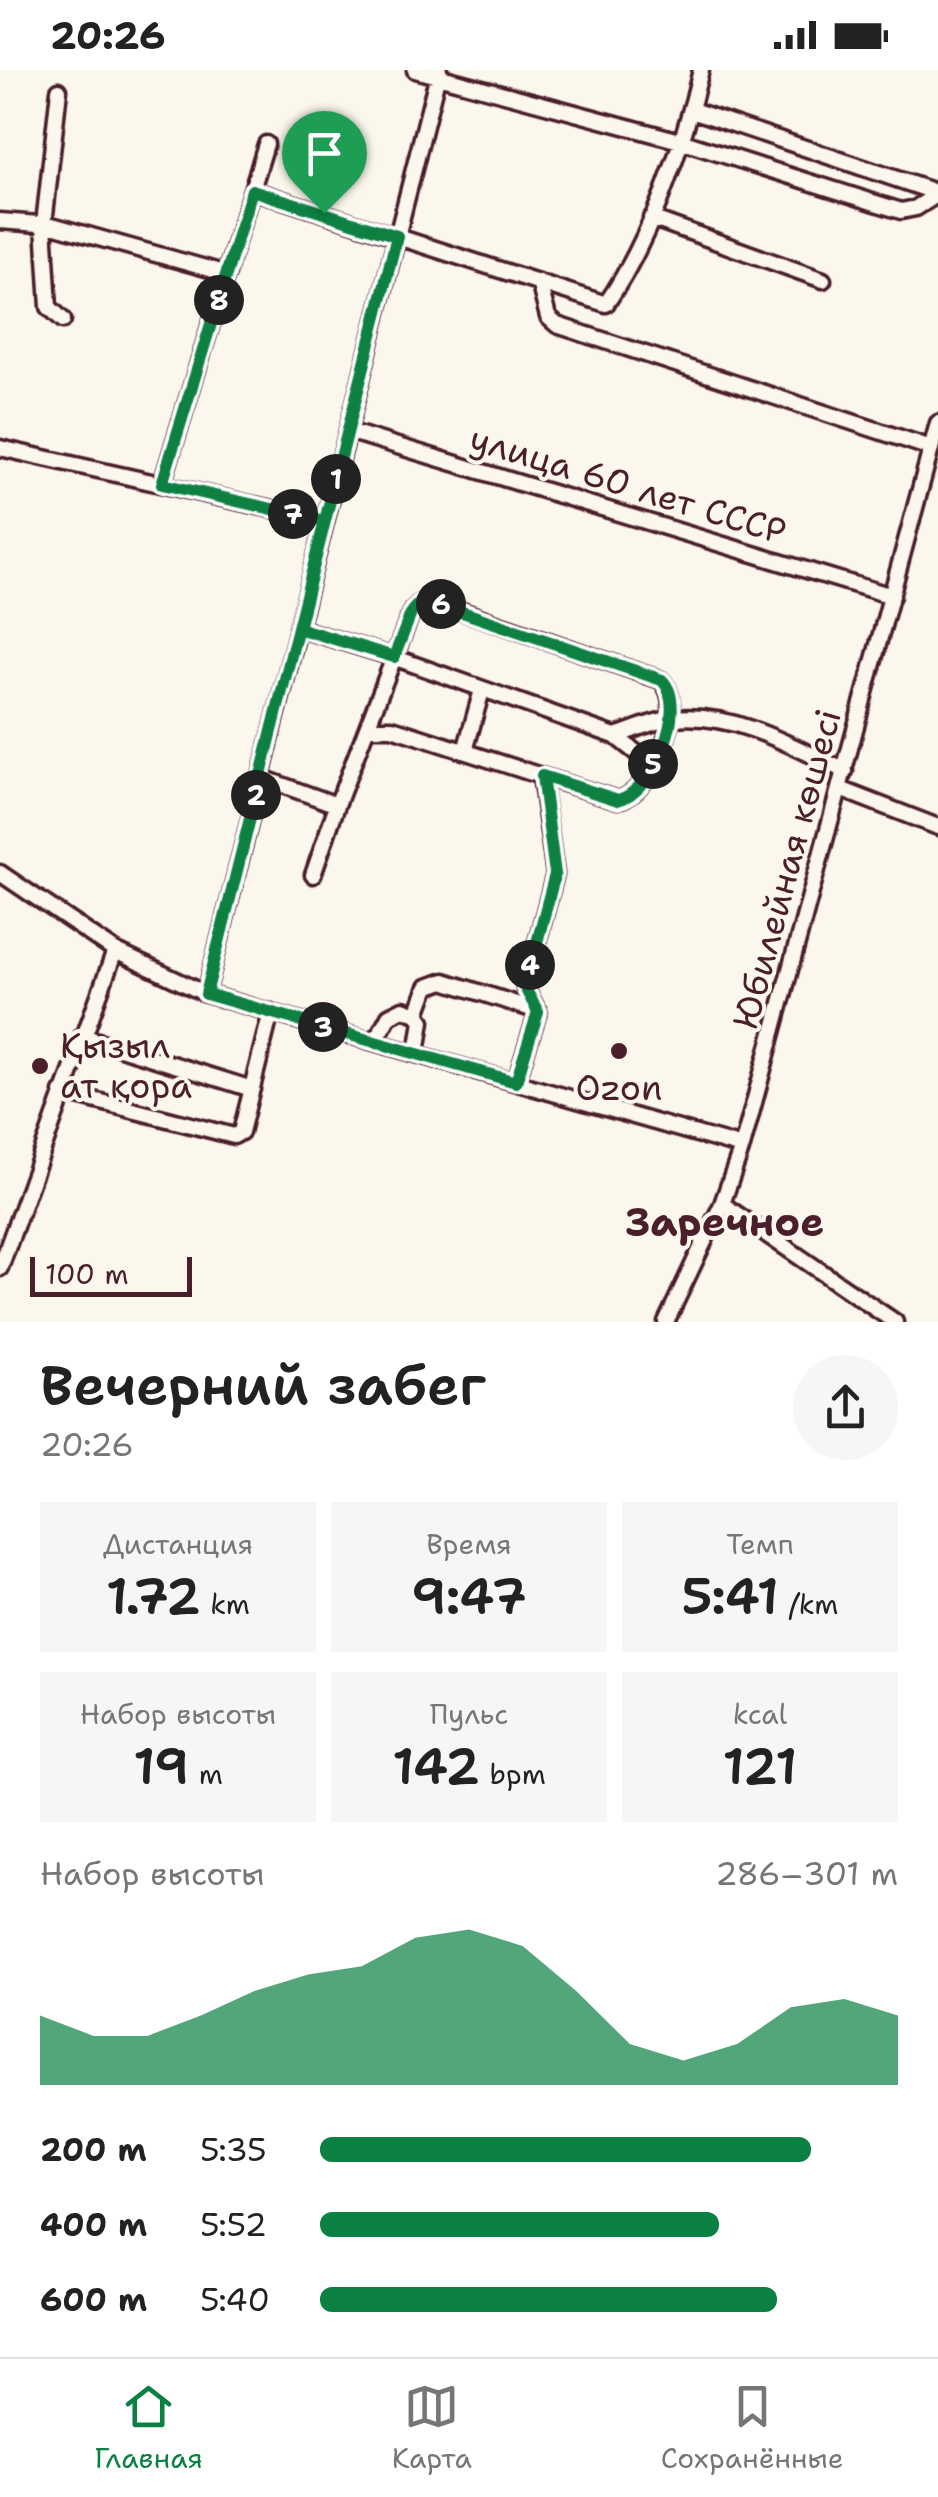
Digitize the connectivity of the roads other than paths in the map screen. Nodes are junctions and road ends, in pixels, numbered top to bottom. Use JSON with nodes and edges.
{"nodes":[{"id":1,"x":415,"y":70,"type":"edge"},
{"id":2,"x":701,"y":70,"type":"edge"},
{"id":3,"x":438,"y":72,"type":"edge"},
{"id":4,"x":58,"y":90,"type":"dead end"},
{"id":5,"x":692,"y":110,"type":"junction"},
{"id":6,"x":680,"y":141,"type":"junction"},
{"id":7,"x":266,"y":144,"type":"dead end"},
{"id":8,"x":252,"y":190,"type":"junction"},
{"id":9,"x":938,"y":194,"type":"edge"},
{"id":10,"x":650,"y":218,"type":"junction"},
{"id":11,"x":0,"y":221,"type":"edge"},
{"id":12,"x":44,"y":224,"type":"junction"},
{"id":13,"x":397,"y":236,"type":"junction"},
{"id":14,"x":227,"y":274,"type":"junction"},
{"id":15,"x":823,"y":280,"type":"dead end"},
{"id":16,"x":539,"y":282,"type":"junction"},
{"id":17,"x":63,"y":320,"type":"dead end"},
{"id":18,"x":938,"y":423,"type":"edge"},
{"id":19,"x":348,"y":431,"type":"junction"},
{"id":20,"x":0,"y":448,"type":"edge"},
{"id":21,"x":931,"y":448,"type":"junction"},
{"id":22,"x":162,"y":484,"type":"junction"},
{"id":23,"x":325,"y":521,"type":"junction"},
{"id":24,"x":892,"y":596,"type":"junction"},
{"id":25,"x":298,"y":628,"type":"junction"},
{"id":26,"x":394,"y":657,"type":"junction"},
{"id":27,"x":482,"y":690,"type":"junction"},
{"id":28,"x":380,"y":700,"type":"junction"},
{"id":29,"x":672,"y":718,"type":"junction"},
{"id":30,"x":369,"y":728,"type":"junction"},
{"id":31,"x":392,"y":728,"type":"junction"},
{"id":32,"x":616,"y":736,"type":"junction"},
{"id":33,"x":465,"y":750,"type":"junction"},
{"id":34,"x":652,"y":765,"type":"junction"},
{"id":35,"x":845,"y":771,"type":"junction"},
{"id":36,"x":260,"y":776,"type":"junction"},
{"id":37,"x":542,"y":776,"type":"junction"},
{"id":38,"x":840,"y":789,"type":"junction"},
{"id":39,"x":336,"y":805,"type":"junction"},
{"id":40,"x":938,"y":827,"type":"edge"},
{"id":41,"x":0,"y":873,"type":"edge"},
{"id":42,"x":312,"y":875,"type":"dead end"},
{"id":43,"x":115,"y":951,"type":"junction"},
{"id":44,"x":206,"y":994,"type":"junction"},
{"id":45,"x":271,"y":1012,"type":"junction"},
{"id":46,"x":538,"y":1012,"type":"junction"},
{"id":47,"x":417,"y":1014,"type":"junction"},
{"id":48,"x":82,"y":1036,"type":"junction"},
{"id":49,"x":375,"y":1042,"type":"junction"},
{"id":50,"x":417,"y":1054,"type":"junction"},
{"id":51,"x":516,"y":1082,"type":"junction"},
{"id":52,"x":252,"y":1089,"type":"junction"},
{"id":53,"x":62,"y":1092,"type":"junction"},
{"id":54,"x":742,"y":1147,"type":"junction"},
{"id":55,"x":722,"y":1204,"type":"junction"},
{"id":56,"x":0,"y":1268,"type":"edge"},
{"id":57,"x":666,"y":1322,"type":"edge"},
{"id":58,"x":895,"y":1322,"type":"edge"}],
"edges":[{"from":1,"to":3,"type":"street"},
{"from":2,"to":5,"type":"street"},
{"from":3,"to":6,"type":"street"},
{"from":3,"to":13,"type":"street"},
{"from":4,"to":12,"type":"street"},
{"from":5,"to":6,"type":"street"},
{"from":5,"to":9,"type":"street"},
{"from":6,"to":9,"type":"street"},
{"from":6,"to":10,"type":"street"},
{"from":7,"to":8,"type":"street"},
{"from":8,"to":13,"type":"street"},
{"from":8,"to":14,"type":"street"},
{"from":10,"to":15,"type":"street"},
{"from":10,"to":16,"type":"street"},
{"from":11,"to":12,"type":"street"},
{"from":12,"to":14,"type":"street"},
{"from":12,"to":17,"type":"street"},
{"from":13,"to":16,"type":"street"},
{"from":13,"to":19,"type":"street"},
{"from":14,"to":22,"type":"street"},
{"from":16,"to":21,"type":"street"},
{"from":18,"to":21,"type":"street","name":"Юбилейная көшесі"},
{"from":19,"to":23,"type":"street"},
{"from":19,"to":24,"type":"street","name":"улица 60 лет СССР"},
{"from":20,"to":22,"type":"street"},
{"from":21,"to":24,"type":"street","name":"Юбилейная көшесі"},
{"from":22,"to":23,"type":"street"},
{"from":23,"to":25,"type":"street"},
{"from":24,"to":35,"type":"street","name":"Юбилейная көшесі"},
{"from":25,"to":26,"type":"street"},
{"from":25,"to":36,"type":"street"},
{"from":26,"to":27,"type":"street"},
{"from":26,"to":28,"type":"street"},
{"from":26,"to":29,"type":"street"},
{"from":27,"to":32,"type":"street"},
{"from":27,"to":33,"type":"street"},
{"from":28,"to":30,"type":"street"},
{"from":28,"to":31,"type":"street"},
{"from":29,"to":32,"type":"street"},
{"from":29,"to":34,"type":"street"},
{"from":29,"to":35,"type":"street"},
{"from":30,"to":31,"type":"street"},
{"from":30,"to":39,"type":"street"},
{"from":31,"to":33,"type":"street"},
{"from":32,"to":34,"type":"street"},
{"from":33,"to":37,"type":"street"},
{"from":34,"to":37,"type":"street"},
{"from":35,"to":38,"type":"street","name":"Юбилейная көшесі"},
{"from":36,"to":39,"type":"street"},
{"from":36,"to":44,"type":"street"},
{"from":37,"to":46,"type":"street"},
{"from":38,"to":40,"type":"street"},
{"from":38,"to":54,"type":"street","name":"Юбилейная көшесі"},
{"from":39,"to":42,"type":"street"},
{"from":41,"to":43,"type":"street"},
{"from":43,"to":44,"type":"street"},
{"from":43,"to":48,"type":"street"},
{"from":44,"to":45,"type":"street"},
{"from":45,"to":49,"type":"street"},
{"from":45,"to":52,"type":"street"},
{"from":46,"to":47,"type":"street"},
{"from":46,"to":51,"type":"street"},
{"from":47,"to":49,"type":"street"},
{"from":47,"to":50,"type":"street"},
{"from":48,"to":52,"type":"street"},
{"from":48,"to":53,"type":"street"},
{"from":49,"to":50,"type":"street"},
{"from":50,"to":51,"type":"street"},
{"from":51,"to":54,"type":"street"},
{"from":52,"to":53,"type":"street"},
{"from":53,"to":56,"type":"street"},
{"from":54,"to":55,"type":"street","name":"Юбилейная көшесі"},
{"from":55,"to":57,"type":"street","name":"Юбилейная көшесі"},
{"from":55,"to":58,"type":"street"}]}
